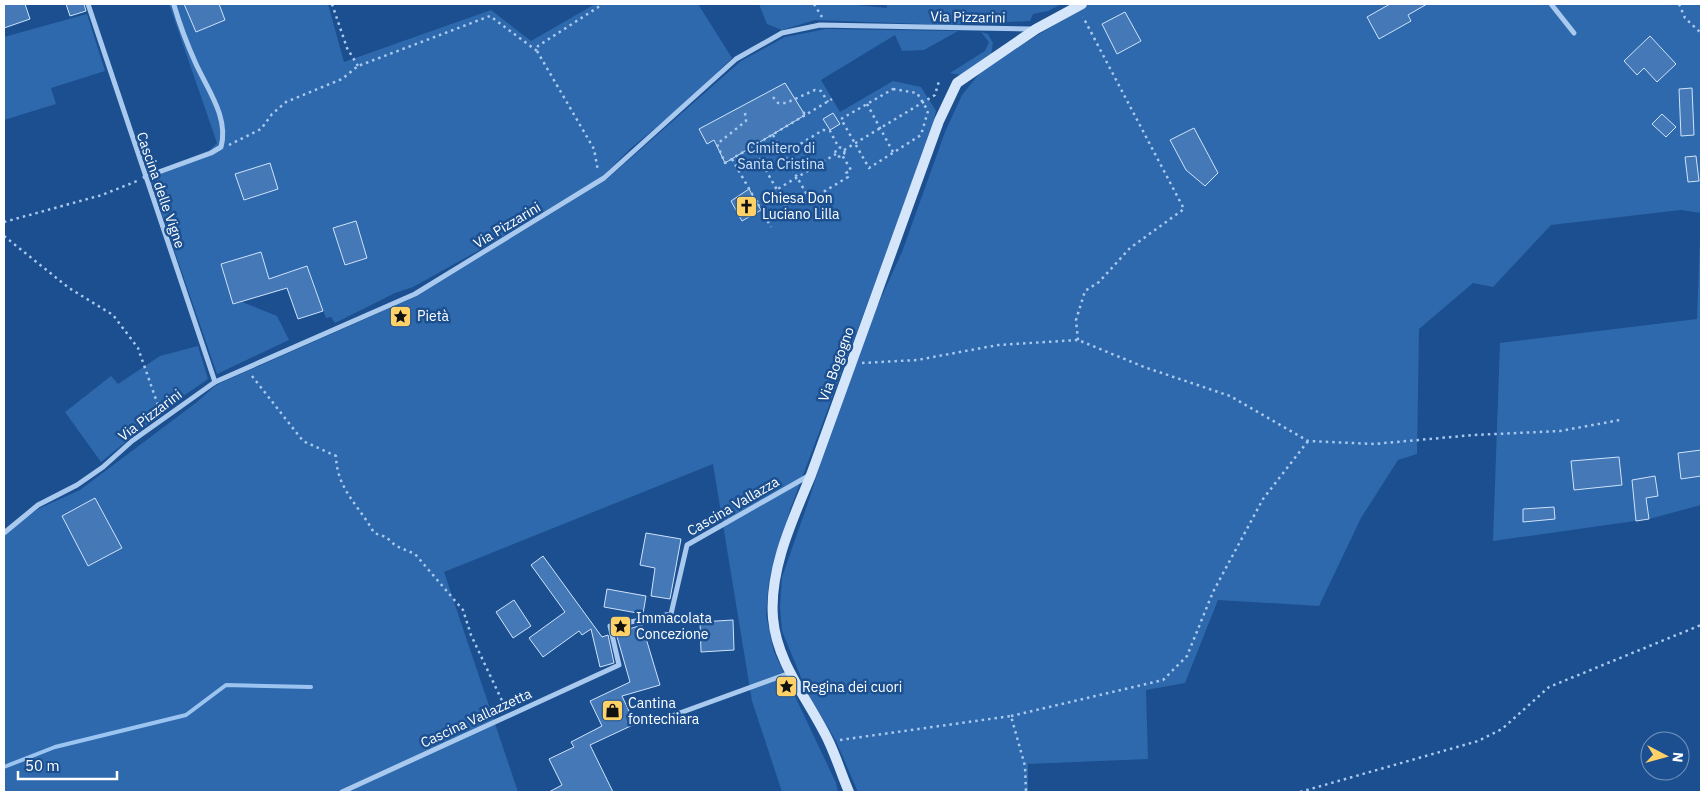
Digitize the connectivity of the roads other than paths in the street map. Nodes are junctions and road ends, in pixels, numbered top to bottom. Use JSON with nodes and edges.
{"nodes":[{"id":1,"x":88,"y":4,"type":"edge"},
{"id":2,"x":1551,"y":4,"type":"edge"},
{"id":3,"x":174,"y":5,"type":"dead end"},
{"id":4,"x":1080,"y":5,"type":"edge"},
{"id":5,"x":1036,"y":29,"type":"junction"},
{"id":6,"x":1574,"y":33,"type":"dead end"},
{"id":7,"x":145,"y":177,"type":"junction"},
{"id":8,"x":215,"y":382,"type":"junction"},
{"id":9,"x":811,"y":475,"type":"junction"},
{"id":10,"x":4,"y":533,"type":"edge"},
{"id":11,"x":620,"y":664,"type":"joint"},
{"id":12,"x":790,"y":673,"type":"junction"},
{"id":13,"x":666,"y":718,"type":"dead end"},
{"id":14,"x":342,"y":792,"type":"edge"},
{"id":15,"x":849,"y":792,"type":"edge"}],
"edges":[{"from":1,"to":7,"type":"street","name":"Cascina delle Vigne"},
{"from":2,"to":6,"type":"street"},
{"from":3,"to":7,"type":"street"},
{"from":4,"to":5,"type":"main road","name":"Via Bogogno"},
{"from":5,"to":8,"type":"street","name":"Via Pizzarini"},
{"from":5,"to":9,"type":"main road","name":"Via Bogogno"},
{"from":7,"to":8,"type":"street","name":"Cascina delle Vigne"},
{"from":8,"to":10,"type":"street","name":"Via Pizzarini"},
{"from":9,"to":11,"type":"street","name":"Cascina Vallazza"},
{"from":9,"to":12,"type":"main road","name":"Via Bogogno"},
{"from":11,"to":14,"type":"street","name":"Cascina Vallazzetta"},
{"from":12,"to":13,"type":"street"},
{"from":12,"to":15,"type":"main road","name":"Via Bogogno"}]}
